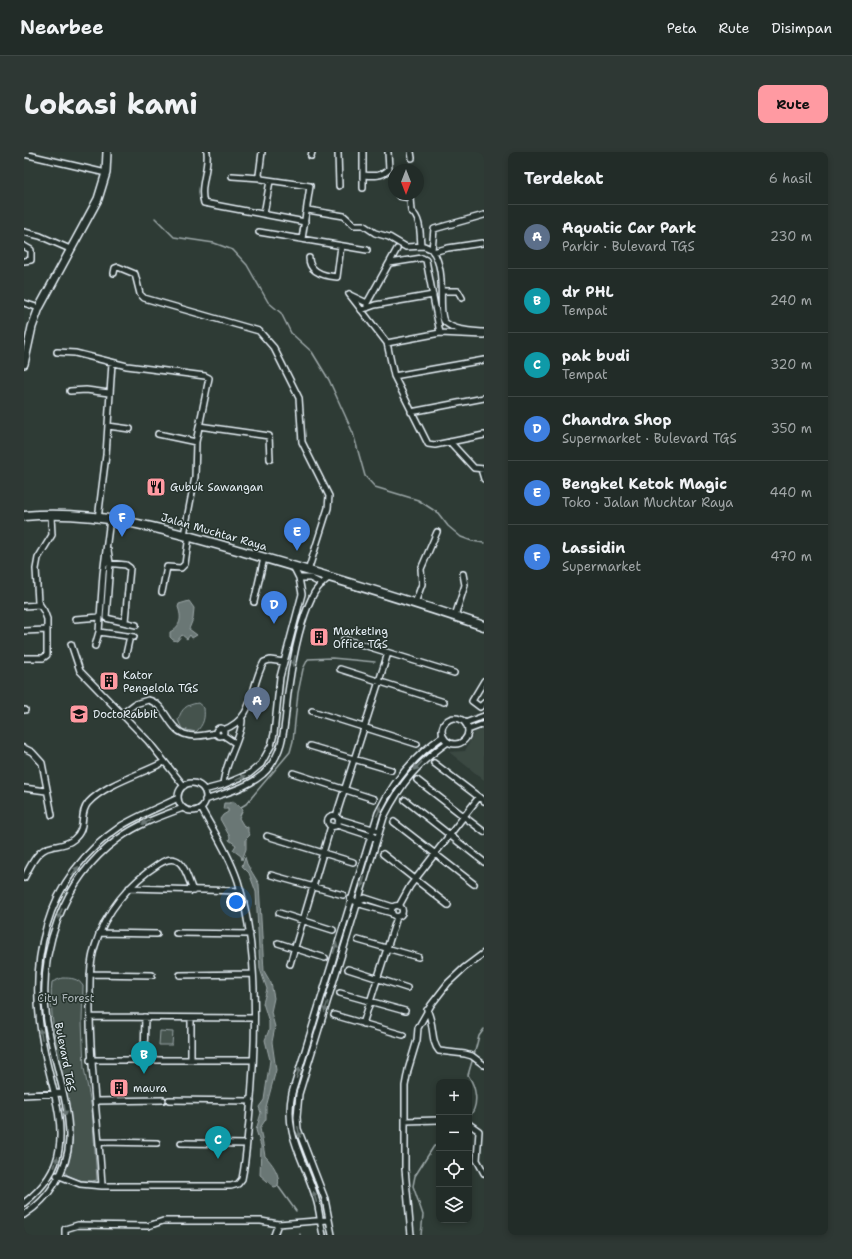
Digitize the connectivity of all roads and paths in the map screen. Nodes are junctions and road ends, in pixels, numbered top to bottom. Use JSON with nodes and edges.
{"nodes":[{"id":1,"x":107,"y":152,"type":"edge"},
{"id":2,"x":208,"y":152,"type":"edge"},
{"id":3,"x":262,"y":152,"type":"edge"},
{"id":4,"x":338,"y":152,"type":"edge"},
{"id":5,"x":363,"y":152,"type":"edge"},
{"id":6,"x":388,"y":152,"type":"edge"},
{"id":7,"x":24,"y":154,"type":"edge"},
{"id":8,"x":106,"y":173,"type":"junction"},
{"id":9,"x":363,"y":175,"type":"junction"},
{"id":10,"x":232,"y":176,"type":"dead end"},
{"id":11,"x":260,"y":178,"type":"junction"},
{"id":12,"x":270,"y":181,"type":"junction"},
{"id":13,"x":339,"y":186,"type":"dead end"},
{"id":14,"x":363,"y":188,"type":"dead end"},
{"id":15,"x":409,"y":200,"type":"edge"},
{"id":16,"x":308,"y":210,"type":"junction"},
{"id":17,"x":264,"y":214,"type":"junction"},
{"id":18,"x":484,"y":215,"type":"edge"},
{"id":19,"x":305,"y":222,"type":"junction"},
{"id":20,"x":24,"y":232,"type":"edge"},
{"id":21,"x":259,"y":232,"type":"dead end"},
{"id":22,"x":302,"y":239,"type":"junction"},
{"id":23,"x":482,"y":244,"type":"dead end"},
{"id":24,"x":24,"y":246,"type":"edge"},
{"id":25,"x":341,"y":246,"type":"junction"},
{"id":26,"x":421,"y":246,"type":"junction"},
{"id":27,"x":70,"y":249,"type":"junction"},
{"id":28,"x":397,"y":249,"type":"dead end"},
{"id":29,"x":367,"y":250,"type":"dead end"},
{"id":30,"x":433,"y":251,"type":"junction"},
{"id":31,"x":309,"y":258,"type":"dead end"},
{"id":32,"x":24,"y":261,"type":"edge"},
{"id":33,"x":390,"y":263,"type":"junction"},
{"id":34,"x":114,"y":273,"type":"dead end"},
{"id":35,"x":442,"y":291,"type":"junction"},
{"id":36,"x":433,"y":295,"type":"junction"},
{"id":37,"x":462,"y":298,"type":"dead end"},
{"id":38,"x":24,"y":304,"type":"edge"},
{"id":39,"x":367,"y":305,"type":"junction"},
{"id":40,"x":39,"y":308,"type":"junction"},
{"id":41,"x":361,"y":310,"type":"junction"},
{"id":42,"x":484,"y":332,"type":"edge"},
{"id":43,"x":440,"y":333,"type":"junction"},
{"id":44,"x":484,"y":335,"type":"edge"},
{"id":45,"x":387,"y":343,"type":"junction"},
{"id":46,"x":57,"y":352,"type":"dead end"},
{"id":47,"x":25,"y":354,"type":"edge"},
{"id":48,"x":484,"y":360,"type":"edge"},
{"id":49,"x":24,"y":364,"type":"edge"},
{"id":50,"x":112,"y":364,"type":"junction"},
{"id":51,"x":394,"y":376,"type":"junction"},
{"id":52,"x":70,"y":391,"type":"dead end"},
{"id":53,"x":109,"y":393,"type":"junction"},
{"id":54,"x":484,"y":398,"type":"edge"},
{"id":55,"x":411,"y":412,"type":"junction"},
{"id":56,"x":108,"y":426,"type":"junction"},
{"id":57,"x":200,"y":426,"type":"junction"},
{"id":58,"x":130,"y":429,"type":"dead end"},
{"id":59,"x":158,"y":434,"type":"dead end"},
{"id":60,"x":484,"y":435,"type":"edge"},
{"id":61,"x":196,"y":442,"type":"junction"},
{"id":62,"x":450,"y":442,"type":"junction"},
{"id":63,"x":270,"y":459,"type":"dead end"},
{"id":64,"x":482,"y":469,"type":"edge"},
{"id":65,"x":484,"y":479,"type":"edge"},
{"id":66,"x":50,"y":515,"type":"junction"},
{"id":67,"x":24,"y":516,"type":"edge"},
{"id":68,"x":98,"y":518,"type":"junction"},
{"id":69,"x":24,"y":520,"type":"edge"},
{"id":70,"x":110,"y":520,"type":"junction"},
{"id":71,"x":437,"y":532,"type":"dead end"},
{"id":72,"x":187,"y":535,"type":"junction"},
{"id":73,"x":264,"y":558,"type":"junction"},
{"id":74,"x":107,"y":563,"type":"junction"},
{"id":75,"x":293,"y":566,"type":"junction"},
{"id":76,"x":308,"y":571,"type":"junction"},
{"id":77,"x":463,"y":574,"type":"dead end"},
{"id":78,"x":330,"y":577,"type":"junction"},
{"id":79,"x":299,"y":578,"type":"junction"},
{"id":80,"x":322,"y":584,"type":"junction"},
{"id":81,"x":162,"y":592,"type":"dead end"},
{"id":82,"x":302,"y":594,"type":"junction"},
{"id":83,"x":312,"y":596,"type":"junction"},
{"id":84,"x":254,"y":602,"type":"dead end"},
{"id":85,"x":415,"y":603,"type":"junction"},
{"id":86,"x":39,"y":605,"type":"junction"},
{"id":87,"x":24,"y":606,"type":"edge"},
{"id":88,"x":454,"y":616,"type":"junction"},
{"id":89,"x":100,"y":617,"type":"junction"},
{"id":90,"x":75,"y":619,"type":"dead end"},
{"id":91,"x":296,"y":619,"type":"junction"},
{"id":92,"x":125,"y":621,"type":"junction"},
{"id":93,"x":304,"y":622,"type":"junction"},
{"id":94,"x":136,"y":624,"type":"dead end"},
{"id":95,"x":484,"y":626,"type":"edge"},
{"id":96,"x":46,"y":630,"type":"junction"},
{"id":97,"x":24,"y":631,"type":"edge"},
{"id":98,"x":98,"y":632,"type":"junction"},
{"id":99,"x":344,"y":639,"type":"dead end"},
{"id":100,"x":289,"y":640,"type":"junction"},
{"id":101,"x":298,"y":641,"type":"junction"},
{"id":102,"x":71,"y":644,"type":"dead end"},
{"id":103,"x":95,"y":646,"type":"dead end"},
{"id":104,"x":388,"y":653,"type":"junction"},
{"id":105,"x":126,"y":654,"type":"dead end"},
{"id":106,"x":24,"y":658,"type":"edge"},
{"id":107,"x":284,"y":662,"type":"junction"},
{"id":108,"x":340,"y":669,"type":"dead end"},
{"id":109,"x":454,"y":673,"type":"dead end"},
{"id":110,"x":484,"y":681,"type":"edge"},
{"id":111,"x":379,"y":682,"type":"junction"},
{"id":112,"x":444,"y":702,"type":"dead end"},
{"id":113,"x":484,"y":703,"type":"edge"},
{"id":114,"x":312,"y":711,"type":"dead end"},
{"id":115,"x":122,"y":714,"type":"junction"},
{"id":116,"x":484,"y":716,"type":"edge"},
{"id":117,"x":242,"y":720,"type":"junction"},
{"id":118,"x":465,"y":723,"type":"junction"},
{"id":119,"x":484,"y":724,"type":"edge"},
{"id":120,"x":365,"y":728,"type":"junction"},
{"id":121,"x":468,"y":730,"type":"junction"},
{"id":122,"x":223,"y":732,"type":"junction"},
{"id":123,"x":443,"y":736,"type":"junction"},
{"id":124,"x":448,"y":742,"type":"junction"},
{"id":125,"x":235,"y":743,"type":"junction"},
{"id":126,"x":417,"y":744,"type":"dead end"},
{"id":127,"x":310,"y":746,"type":"dead end"},
{"id":128,"x":24,"y":748,"type":"edge"},
{"id":129,"x":355,"y":759,"type":"junction"},
{"id":130,"x":164,"y":762,"type":"junction"},
{"id":131,"x":434,"y":763,"type":"dead end"},
{"id":132,"x":391,"y":770,"type":"dead end"},
{"id":133,"x":293,"y":773,"type":"dead end"},
{"id":134,"x":417,"y":780,"type":"dead end"},
{"id":135,"x":223,"y":785,"type":"junction"},
{"id":136,"x":184,"y":786,"type":"junction"},
{"id":137,"x":24,"y":788,"type":"edge"},
{"id":138,"x":204,"y":790,"type":"junction"},
{"id":139,"x":346,"y":790,"type":"junction"},
{"id":140,"x":46,"y":791,"type":"junction"},
{"id":141,"x":479,"y":797,"type":"junction"},
{"id":142,"x":178,"y":798,"type":"junction"},
{"id":143,"x":374,"y":798,"type":"dead end"},
{"id":144,"x":205,"y":800,"type":"junction"},
{"id":145,"x":405,"y":800,"type":"dead end"},
{"id":146,"x":484,"y":801,"type":"edge"},
{"id":147,"x":183,"y":808,"type":"junction"},
{"id":148,"x":201,"y":808,"type":"junction"},
{"id":149,"x":52,"y":815,"type":"dead end"},
{"id":150,"x":464,"y":816,"type":"junction"},
{"id":151,"x":338,"y":818,"type":"junction"},
{"id":152,"x":394,"y":822,"type":"dead end"},
{"id":153,"x":337,"y":825,"type":"junction"},
{"id":154,"x":331,"y":826,"type":"junction"},
{"id":155,"x":372,"y":829,"type":"junction"},
{"id":156,"x":379,"y":831,"type":"junction"},
{"id":157,"x":484,"y":832,"type":"edge"},
{"id":158,"x":370,"y":835,"type":"junction"},
{"id":159,"x":450,"y":835,"type":"junction"},
{"id":160,"x":267,"y":836,"type":"dead end"},
{"id":161,"x":377,"y":838,"type":"junction"},
{"id":162,"x":323,"y":853,"type":"junction"},
{"id":163,"x":383,"y":854,"type":"dead end"},
{"id":164,"x":435,"y":854,"type":"junction"},
{"id":165,"x":353,"y":862,"type":"dead end"},
{"id":166,"x":484,"y":862,"type":"edge"},
{"id":167,"x":271,"y":875,"type":"dead end"},
{"id":168,"x":24,"y":878,"type":"edge"},
{"id":169,"x":415,"y":880,"type":"junction"},
{"id":170,"x":474,"y":884,"type":"dead end"},
{"id":171,"x":313,"y":887,"type":"junction"},
{"id":172,"x":129,"y":888,"type":"junction"},
{"id":173,"x":193,"y":891,"type":"junction"},
{"id":174,"x":241,"y":891,"type":"junction"},
{"id":175,"x":343,"y":895,"type":"dead end"},
{"id":176,"x":350,"y":899,"type":"junction"},
{"id":177,"x":358,"y":901,"type":"junction"},
{"id":178,"x":448,"y":905,"type":"dead end"},
{"id":179,"x":393,"y":906,"type":"junction"},
{"id":180,"x":399,"y":906,"type":"junction"},
{"id":181,"x":279,"y":913,"type":"dead end"},
{"id":182,"x":392,"y":913,"type":"junction"},
{"id":183,"x":397,"y":917,"type":"junction"},
{"id":184,"x":303,"y":920,"type":"junction"},
{"id":185,"x":333,"y":930,"type":"dead end"},
{"id":186,"x":99,"y":933,"type":"junction"},
{"id":187,"x":176,"y":933,"type":"dead end"},
{"id":188,"x":157,"y":934,"type":"dead end"},
{"id":189,"x":250,"y":934,"type":"junction"},
{"id":190,"x":358,"y":940,"type":"dead end"},
{"id":191,"x":278,"y":943,"type":"dead end"},
{"id":192,"x":295,"y":948,"type":"junction"},
{"id":193,"x":387,"y":948,"type":"junction"},
{"id":194,"x":484,"y":953,"type":"edge"},
{"id":195,"x":418,"y":957,"type":"dead end"},
{"id":196,"x":325,"y":958,"type":"dead end"},
{"id":197,"x":290,"y":964,"type":"dead end"},
{"id":198,"x":348,"y":969,"type":"dead end"},
{"id":199,"x":90,"y":974,"type":"junction"},
{"id":200,"x":252,"y":974,"type":"junction"},
{"id":201,"x":152,"y":975,"type":"dead end"},
{"id":202,"x":180,"y":975,"type":"dead end"},
{"id":203,"x":377,"y":978,"type":"junction"},
{"id":204,"x":37,"y":983,"type":"junction"},
{"id":205,"x":45,"y":983,"type":"junction"},
{"id":206,"x":407,"y":988,"type":"dead end"},
{"id":207,"x":340,"y":992,"type":"dead end"},
{"id":208,"x":370,"y":1001,"type":"junction"},
{"id":209,"x":427,"y":1010,"type":"junction"},
{"id":210,"x":404,"y":1011,"type":"dead end"},
{"id":211,"x":334,"y":1015,"type":"dead end"},
{"id":212,"x":90,"y":1017,"type":"junction"},
{"id":213,"x":145,"y":1017,"type":"junction"},
{"id":214,"x":191,"y":1018,"type":"junction"},
{"id":215,"x":254,"y":1018,"type":"junction"},
{"id":216,"x":363,"y":1024,"type":"junction"},
{"id":217,"x":403,"y":1035,"type":"dead end"},
{"id":218,"x":144,"y":1059,"type":"junction"},
{"id":219,"x":191,"y":1059,"type":"junction"},
{"id":220,"x":90,"y":1060,"type":"junction"},
{"id":221,"x":253,"y":1060,"type":"junction"},
{"id":222,"x":484,"y":1065,"type":"edge"},
{"id":223,"x":62,"y":1093,"type":"junction"},
{"id":224,"x":54,"y":1094,"type":"junction"},
{"id":225,"x":24,"y":1095,"type":"edge"},
{"id":226,"x":163,"y":1100,"type":"dead end"},
{"id":227,"x":169,"y":1100,"type":"dead end"},
{"id":228,"x":96,"y":1101,"type":"junction"},
{"id":229,"x":251,"y":1102,"type":"junction"},
{"id":230,"x":436,"y":1120,"type":"edge"},
{"id":231,"x":405,"y":1121,"type":"junction"},
{"id":232,"x":472,"y":1126,"type":"edge"},
{"id":233,"x":100,"y":1142,"type":"junction"},
{"id":234,"x":181,"y":1143,"type":"dead end"},
{"id":235,"x":157,"y":1144,"type":"dead end"},
{"id":236,"x":246,"y":1144,"type":"junction"},
{"id":237,"x":484,"y":1173,"type":"edge"},
{"id":238,"x":50,"y":1175,"type":"junction"},
{"id":239,"x":60,"y":1175,"type":"junction"},
{"id":240,"x":102,"y":1186,"type":"junction"},
{"id":241,"x":24,"y":1203,"type":"edge"},
{"id":242,"x":24,"y":1215,"type":"edge"},
{"id":243,"x":328,"y":1220,"type":"junction"},
{"id":244,"x":319,"y":1222,"type":"junction"},
{"id":245,"x":278,"y":1224,"type":"junction"},
{"id":246,"x":65,"y":1235,"type":"edge"},
{"id":247,"x":274,"y":1235,"type":"edge"},
{"id":248,"x":323,"y":1235,"type":"edge"},
{"id":249,"x":332,"y":1235,"type":"edge"},
{"id":250,"x":410,"y":1235,"type":"edge"}],
"edges":[{"from":1,"to":8,"type":"main road"},
{"from":2,"to":17,"type":"street"},
{"from":3,"to":11,"type":"street"},
{"from":4,"to":13,"type":"street"},
{"from":5,"to":9,"type":"street"},
{"from":6,"to":9,"type":"street"},
{"from":7,"to":8,"type":"street"},
{"from":8,"to":27,"type":"main road"},
{"from":9,"to":14,"type":"street"},
{"from":10,"to":11,"type":"street"},
{"from":11,"to":12,"type":"street"},
{"from":12,"to":16,"type":"street"},
{"from":12,"to":17,"type":"street"},
{"from":15,"to":26,"type":"street"},
{"from":16,"to":19,"type":"street"},
{"from":16,"to":26,"type":"street"},
{"from":17,"to":19,"type":"street"},
{"from":18,"to":30,"type":"street"},
{"from":19,"to":22,"type":"street"},
{"from":20,"to":27,"type":"street"},
{"from":21,"to":22,"type":"street"},
{"from":22,"to":25,"type":"street"},
{"from":23,"to":30,"type":"street"},
{"from":24,"to":32,"type":"street"},
{"from":25,"to":29,"type":"street"},
{"from":25,"to":31,"type":"street"},
{"from":26,"to":30,"type":"street"},
{"from":27,"to":40,"type":"main road"},
{"from":28,"to":33,"type":"street"},
{"from":30,"to":35,"type":"street"},
{"from":33,"to":36,"type":"street"},
{"from":33,"to":39,"type":"street"},
{"from":34,"to":76,"type":"street"},
{"from":35,"to":37,"type":"street"},
{"from":35,"to":42,"type":"street"},
{"from":36,"to":39,"type":"street"},
{"from":36,"to":43,"type":"street"},
{"from":38,"to":40,"type":"street"},
{"from":39,"to":41,"type":"street"},
{"from":39,"to":41,"type":"street"},
{"from":40,"to":47,"type":"main road"},
{"from":41,"to":45,"type":"street"},
{"from":43,"to":44,"type":"street"},
{"from":43,"to":45,"type":"street"},
{"from":45,"to":51,"type":"street"},
{"from":46,"to":50,"type":"street"},
{"from":47,"to":49,"type":"main road"},
{"from":48,"to":51,"type":"street"},
{"from":50,"to":53,"type":"street"},
{"from":50,"to":57,"type":"street"},
{"from":51,"to":55,"type":"street"},
{"from":52,"to":53,"type":"street"},
{"from":53,"to":56,"type":"street"},
{"from":54,"to":55,"type":"street"},
{"from":55,"to":62,"type":"street"},
{"from":56,"to":58,"type":"street"},
{"from":56,"to":68,"type":"street"},
{"from":57,"to":61,"type":"street"},
{"from":57,"to":63,"type":"street"},
{"from":59,"to":61,"type":"street"},
{"from":60,"to":62,"type":"street"},
{"from":61,"to":72,"type":"street"},
{"from":62,"to":64,"type":"street"},
{"from":64,"to":65,"type":"street"},
{"from":66,"to":67,"type":"highway","name":"Jalan Muchtar Raya"},
{"from":66,"to":68,"type":"highway","name":"Jalan Muchtar Raya"},
{"from":66,"to":69,"type":"highway","name":"Jalan Muchtar Raya"},
{"from":66,"to":86,"type":"street"},
{"from":68,"to":70,"type":"highway","name":"Jalan Muchtar Raya"},
{"from":70,"to":72,"type":"highway","name":"Jalan Muchtar Raya"},
{"from":70,"to":74,"type":"street"},
{"from":71,"to":85,"type":"street"},
{"from":72,"to":73,"type":"highway","name":"Jalan Muchtar Raya"},
{"from":72,"to":81,"type":"street"},
{"from":73,"to":75,"type":"highway","name":"Jalan Muchtar Raya"},
{"from":73,"to":84,"type":"street"},
{"from":74,"to":89,"type":"street"},
{"from":74,"to":92,"type":"street"},
{"from":74,"to":92,"type":"street"},
{"from":75,"to":76,"type":"highway","name":"Jalan Muchtar Raya"},
{"from":75,"to":79,"type":"street"},
{"from":76,"to":78,"type":"highway","name":"Jalan Muchtar Raya"},
{"from":77,"to":88,"type":"street"},
{"from":78,"to":80,"type":"street"},
{"from":78,"to":85,"type":"highway","name":"Jalan Muchtar Raya"},
{"from":79,"to":80,"type":"street"},
{"from":79,"to":82,"type":"street"},
{"from":80,"to":83,"type":"street"},
{"from":82,"to":83,"type":"street"},
{"from":82,"to":91,"type":"street"},
{"from":83,"to":93,"type":"street"},
{"from":85,"to":88,"type":"highway","name":"Jalan Muchtar Raya"},
{"from":86,"to":87,"type":"street"},
{"from":86,"to":96,"type":"street"},
{"from":88,"to":95,"type":"highway","name":"Jalan Muchtar Raya"},
{"from":89,"to":90,"type":"street"},
{"from":89,"to":98,"type":"street"},
{"from":91,"to":93,"type":"street"},
{"from":91,"to":100,"type":"street"},
{"from":92,"to":94,"type":"street"},
{"from":93,"to":101,"type":"street"},
{"from":96,"to":97,"type":"street"},
{"from":96,"to":106,"type":"street"},
{"from":98,"to":103,"type":"street"},
{"from":98,"to":105,"type":"street"},
{"from":99,"to":104,"type":"street"},
{"from":100,"to":101,"type":"street"},
{"from":100,"to":107,"type":"street"},
{"from":101,"to":144,"type":"street","one_way":true},
{"from":102,"to":115,"type":"street"},
{"from":104,"to":109,"type":"street"},
{"from":104,"to":111,"type":"street"},
{"from":107,"to":117,"type":"street"},
{"from":135,"to":107,"type":"street","one_way":true},
{"from":108,"to":111,"type":"street"},
{"from":110,"to":113,"type":"street"},
{"from":111,"to":112,"type":"street"},
{"from":111,"to":120,"type":"street"},
{"from":114,"to":120,"type":"street"},
{"from":115,"to":122,"type":"street"},
{"from":115,"to":130,"type":"street"},
{"from":116,"to":118,"type":"street"},
{"from":117,"to":122,"type":"street"},
{"from":117,"to":125,"type":"street"},
{"from":118,"to":121,"type":"street"},
{"from":118,"to":123,"type":"street"},
{"from":119,"to":121,"type":"street"},
{"from":120,"to":126,"type":"street"},
{"from":120,"to":129,"type":"street"},
{"from":121,"to":124,"type":"street"},
{"from":122,"to":125,"type":"street"},
{"from":123,"to":124,"type":"street"},
{"from":155,"to":123,"type":"street","one_way":true},
{"from":124,"to":156,"type":"street","one_way":true},
{"from":125,"to":135,"type":"street"},
{"from":127,"to":129,"type":"street"},
{"from":128,"to":140,"type":"street"},
{"from":129,"to":132,"type":"street"},
{"from":129,"to":139,"type":"street"},
{"from":130,"to":136,"type":"street"},
{"from":130,"to":168,"type":"street"},
{"from":131,"to":141,"type":"street"},
{"from":133,"to":139,"type":"street"},
{"from":134,"to":150,"type":"street"},
{"from":135,"to":138,"type":"street"},
{"from":136,"to":138,"type":"street"},
{"from":136,"to":142,"type":"street"},
{"from":137,"to":140,"type":"street"},
{"from":138,"to":144,"type":"street"},
{"from":139,"to":143,"type":"street"},
{"from":139,"to":151,"type":"street"},
{"from":140,"to":149,"type":"street"},
{"from":141,"to":146,"type":"street"},
{"from":141,"to":150,"type":"street"},
{"from":142,"to":147,"type":"street"},
{"from":204,"to":142,"type":"street","name":"Bulevard TGS","one_way":true},
{"from":144,"to":148,"type":"street"},
{"from":145,"to":159,"type":"street"},
{"from":147,"to":148,"type":"street"},
{"from":147,"to":205,"type":"street","name":"Bulevard TGS","one_way":true},
{"from":148,"to":174,"type":"street"},
{"from":150,"to":157,"type":"street"},
{"from":150,"to":159,"type":"street"},
{"from":151,"to":153,"type":"street"},
{"from":151,"to":154,"type":"street"},
{"from":151,"to":155,"type":"street"},
{"from":152,"to":164,"type":"street"},
{"from":153,"to":154,"type":"street"},
{"from":153,"to":158,"type":"street"},
{"from":154,"to":162,"type":"street"},
{"from":155,"to":156,"type":"street"},
{"from":155,"to":158,"type":"street"},
{"from":156,"to":161,"type":"street"},
{"from":158,"to":161,"type":"street"},
{"from":158,"to":176,"type":"street"},
{"from":159,"to":164,"type":"street"},
{"from":159,"to":166,"type":"street"},
{"from":160,"to":162,"type":"street"},
{"from":161,"to":177,"type":"street","one_way":true},
{"from":162,"to":165,"type":"street"},
{"from":162,"to":171,"type":"street"},
{"from":163,"to":169,"type":"street"},
{"from":164,"to":169,"type":"street"},
{"from":164,"to":170,"type":"street"},
{"from":167,"to":171,"type":"street"},
{"from":169,"to":178,"type":"street"},
{"from":169,"to":180,"type":"street"},
{"from":171,"to":175,"type":"street"},
{"from":171,"to":184,"type":"street"},
{"from":172,"to":173,"type":"street"},
{"from":172,"to":173,"type":"street"},
{"from":172,"to":186,"type":"street"},
{"from":173,"to":174,"type":"street"},
{"from":174,"to":189,"type":"street"},
{"from":176,"to":177,"type":"street"},
{"from":244,"to":176,"type":"street","one_way":true},
{"from":177,"to":179,"type":"street"},
{"from":177,"to":182,"type":"street"},
{"from":177,"to":243,"type":"street","one_way":true},
{"from":179,"to":180,"type":"street"},
{"from":179,"to":182,"type":"street"},
{"from":180,"to":183,"type":"street"},
{"from":181,"to":184,"type":"street"},
{"from":182,"to":183,"type":"street"},
{"from":183,"to":193,"type":"street"},
{"from":184,"to":185,"type":"street"},
{"from":184,"to":192,"type":"street"},
{"from":186,"to":188,"type":"street"},
{"from":186,"to":199,"type":"street"},
{"from":187,"to":189,"type":"street"},
{"from":189,"to":200,"type":"street"},
{"from":190,"to":193,"type":"street"},
{"from":191,"to":192,"type":"street"},
{"from":192,"to":196,"type":"street"},
{"from":192,"to":197,"type":"street"},
{"from":193,"to":195,"type":"street"},
{"from":193,"to":203,"type":"street"},
{"from":194,"to":209,"type":"street"},
{"from":198,"to":203,"type":"street"},
{"from":199,"to":201,"type":"street"},
{"from":199,"to":212,"type":"street"},
{"from":200,"to":202,"type":"street"},
{"from":200,"to":215,"type":"street"},
{"from":203,"to":206,"type":"street"},
{"from":203,"to":208,"type":"street"},
{"from":204,"to":205,"type":"street"},
{"from":224,"to":204,"type":"street","name":"Bulevard TGS","one_way":true},
{"from":205,"to":223,"type":"street","name":"Bulevard TGS"},
{"from":207,"to":208,"type":"street"},
{"from":208,"to":210,"type":"street"},
{"from":208,"to":216,"type":"street"},
{"from":209,"to":222,"type":"street"},
{"from":209,"to":231,"type":"street"},
{"from":211,"to":216,"type":"street"},
{"from":212,"to":213,"type":"street"},
{"from":212,"to":220,"type":"street"},
{"from":213,"to":214,"type":"street"},
{"from":213,"to":218,"type":"street"},
{"from":214,"to":215,"type":"street"},
{"from":214,"to":219,"type":"street"},
{"from":215,"to":221,"type":"street"},
{"from":216,"to":217,"type":"street"},
{"from":218,"to":219,"type":"street"},
{"from":218,"to":220,"type":"street"},
{"from":219,"to":221,"type":"street"},
{"from":220,"to":228,"type":"street"},
{"from":221,"to":229,"type":"street"},
{"from":223,"to":224,"type":"street"},
{"from":223,"to":239,"type":"street","name":"Bulevard TGS","one_way":true},
{"from":224,"to":225,"type":"street"},
{"from":238,"to":224,"type":"street","name":"Bulevard TGS","one_way":true},
{"from":226,"to":228,"type":"street"},
{"from":227,"to":229,"type":"street"},
{"from":228,"to":233,"type":"street"},
{"from":229,"to":236,"type":"street"},
{"from":230,"to":231,"type":"street"},
{"from":231,"to":250,"type":"street"},
{"from":232,"to":237,"type":"street"},
{"from":233,"to":235,"type":"street"},
{"from":233,"to":240,"type":"street"},
{"from":234,"to":236,"type":"street"},
{"from":236,"to":240,"type":"street"},
{"from":238,"to":239,"type":"street"},
{"from":238,"to":241,"type":"street","name":"Bulevard TGS"},
{"from":239,"to":240,"type":"street"},
{"from":239,"to":242,"type":"street","name":"Bulevard TGS"},
{"from":243,"to":244,"type":"street"},
{"from":243,"to":249,"type":"street"},
{"from":244,"to":245,"type":"street"},
{"from":244,"to":248,"type":"street"},
{"from":245,"to":246,"type":"street"},
{"from":245,"to":247,"type":"street"}]}
